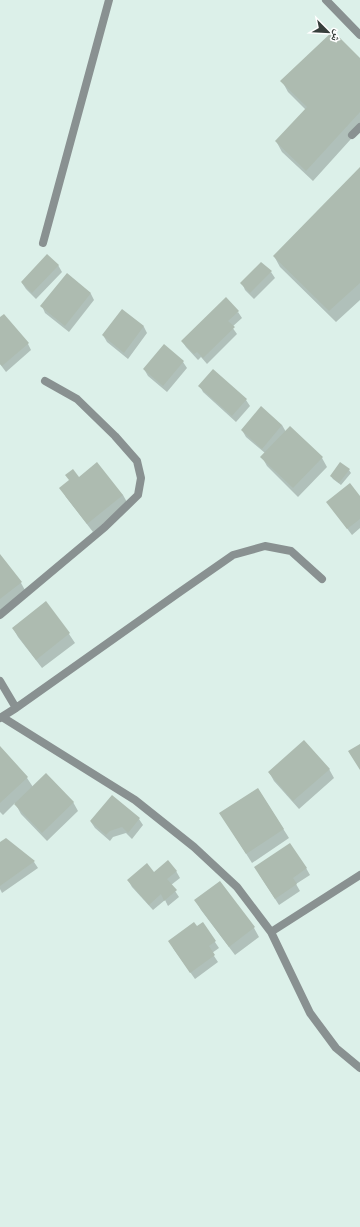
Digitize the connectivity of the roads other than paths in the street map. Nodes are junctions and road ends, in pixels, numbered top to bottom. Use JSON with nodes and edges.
{"nodes":[{"id":1,"x":108,"y":0,"type":"edge"},
{"id":2,"x":326,"y":0,"type":"edge"},
{"id":3,"x":360,"y":35,"type":"edge"},
{"id":4,"x":360,"y":127,"type":"edge"},
{"id":5,"x":352,"y":135,"type":"dead end"},
{"id":6,"x":43,"y":243,"type":"dead end"},
{"id":7,"x":45,"y":381,"type":"dead end"},
{"id":8,"x":322,"y":579,"type":"dead end"},
{"id":9,"x":0,"y":615,"type":"edge"},
{"id":10,"x":0,"y":681,"type":"edge"},
{"id":11,"x":16,"y":708,"type":"junction"},
{"id":12,"x":1,"y":718,"type":"edge"},
{"id":13,"x":360,"y":875,"type":"edge"},
{"id":14,"x":271,"y":932,"type":"junction"},
{"id":15,"x":360,"y":1068,"type":"edge"}],
"edges":[{"from":1,"to":6,"type":"street"},
{"from":2,"to":3,"type":"street"},
{"from":4,"to":5,"type":"street"},
{"from":7,"to":9,"type":"street"},
{"from":8,"to":11,"type":"street"},
{"from":10,"to":11,"type":"street"},
{"from":11,"to":12,"type":"street"},
{"from":12,"to":14,"type":"street"},
{"from":13,"to":14,"type":"street"},
{"from":14,"to":15,"type":"street"}]}
